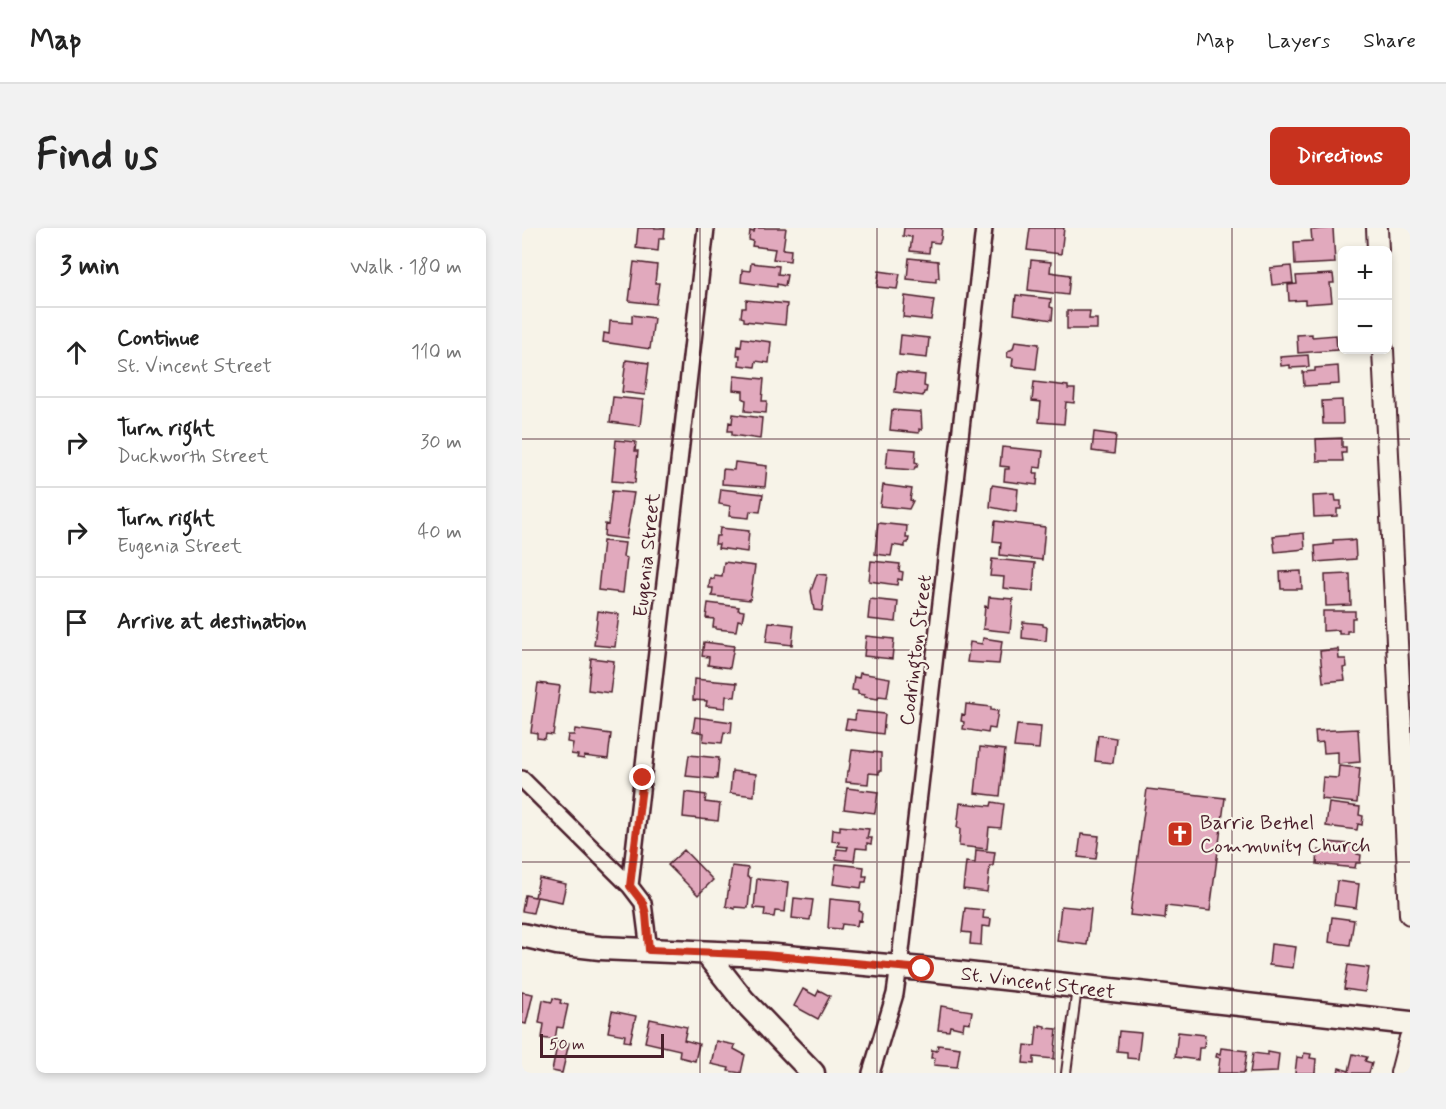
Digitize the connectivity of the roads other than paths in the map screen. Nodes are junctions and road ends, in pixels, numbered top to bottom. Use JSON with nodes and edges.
{"nodes":[{"id":1,"x":706,"y":228,"type":"edge"},
{"id":2,"x":984,"y":228,"type":"edge"},
{"id":3,"x":1377,"y":228,"type":"edge"},
{"id":4,"x":1378,"y":246,"type":"edge"},
{"id":5,"x":1383,"y":354,"type":"edge"},
{"id":6,"x":522,"y":778,"type":"edge"},
{"id":7,"x":1408,"y":855,"type":"edge"},
{"id":8,"x":630,"y":886,"type":"junction"},
{"id":9,"x":1410,"y":914,"type":"edge"},
{"id":10,"x":522,"y":935,"type":"edge"},
{"id":11,"x":649,"y":950,"type":"junction"},
{"id":12,"x":706,"y":953,"type":"junction"},
{"id":13,"x":899,"y":967,"type":"junction"},
{"id":14,"x":1077,"y":987,"type":"junction"},
{"id":15,"x":1410,"y":1023,"type":"edge"},
{"id":16,"x":1410,"y":1038,"type":"edge"},
{"id":17,"x":813,"y":1073,"type":"edge"},
{"id":18,"x":872,"y":1073,"type":"edge"},
{"id":19,"x":1066,"y":1073,"type":"edge"},
{"id":20,"x":1401,"y":1073,"type":"edge"}],
"edges":[{"from":1,"to":8,"type":"street","name":"Eugenia Street"},
{"from":2,"to":13,"type":"street","name":"Codrington Street"},
{"from":3,"to":4,"type":"street"},
{"from":5,"to":7,"type":"street"},
{"from":6,"to":8,"type":"street"},
{"from":7,"to":9,"type":"street"},
{"from":8,"to":11,"type":"street"},
{"from":10,"to":11,"type":"main road","name":"St. Vincent Street"},
{"from":11,"to":12,"type":"main road","name":"St. Vincent Street"},
{"from":12,"to":13,"type":"main road","name":"St. Vincent Street"},
{"from":12,"to":17,"type":"main road"},
{"from":13,"to":14,"type":"main road","name":"St. Vincent Street"},
{"from":13,"to":18,"type":"street","name":"Codrington Street"},
{"from":14,"to":15,"type":"main road","name":"St. Vincent Street"},
{"from":14,"to":19,"type":"lane"},
{"from":16,"to":20,"type":"street"}]}
